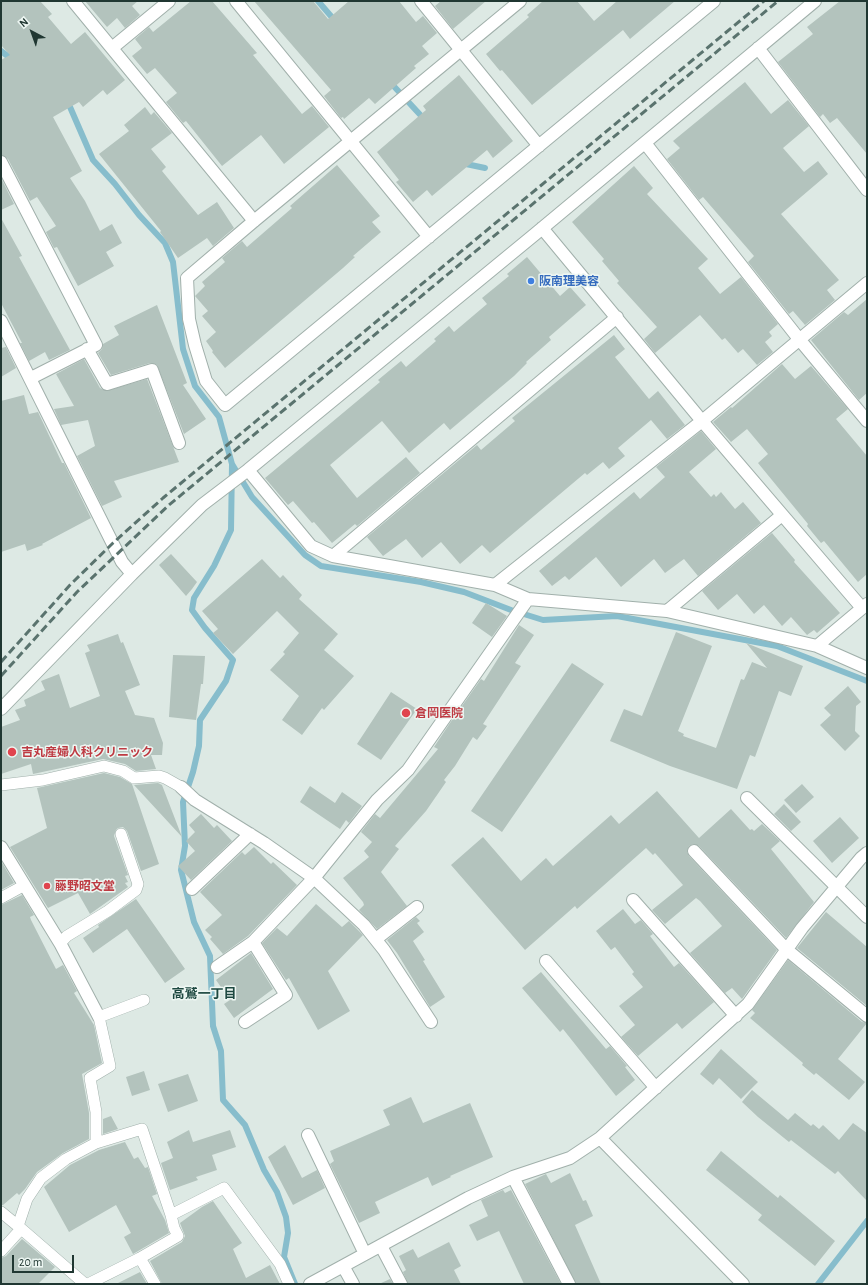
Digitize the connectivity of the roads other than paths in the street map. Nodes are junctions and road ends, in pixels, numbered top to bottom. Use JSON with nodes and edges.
{"nodes":[{"id":1,"x":73,"y":1,"type":"edge"},
{"id":2,"x":169,"y":1,"type":"edge"},
{"id":3,"x":236,"y":1,"type":"edge"},
{"id":4,"x":420,"y":1,"type":"edge"},
{"id":5,"x":520,"y":1,"type":"edge"},
{"id":6,"x":714,"y":1,"type":"edge"},
{"id":7,"x":815,"y":1,"type":"edge"},
{"id":8,"x":112,"y":48,"type":"junction"},
{"id":9,"x":758,"y":48,"type":"junction"},
{"id":10,"x":461,"y":50,"type":"junction"},
{"id":11,"x":351,"y":142,"type":"junction"},
{"id":12,"x":645,"y":143,"type":"junction"},
{"id":13,"x":539,"y":146,"type":"junction"},
{"id":14,"x":1,"y":162,"type":"edge"},
{"id":15,"x":867,"y":190,"type":"edge"},
{"id":16,"x":254,"y":220,"type":"junction"},
{"id":17,"x":542,"y":228,"type":"junction"},
{"id":18,"x":429,"y":237,"type":"junction"},
{"id":19,"x":867,"y":283,"type":"edge"},
{"id":20,"x":617,"y":317,"type":"junction"},
{"id":21,"x":1,"y":321,"type":"edge"},
{"id":22,"x":799,"y":338,"type":"junction"},
{"id":23,"x":87,"y":349,"type":"junction"},
{"id":24,"x":30,"y":378,"type":"junction"},
{"id":25,"x":702,"y":421,"type":"junction"},
{"id":26,"x":867,"y":421,"type":"edge"},
{"id":27,"x":179,"y":443,"type":"dead end"},
{"id":28,"x":248,"y":470,"type":"junction"},
{"id":29,"x":782,"y":515,"type":"junction"},
{"id":30,"x":333,"y":556,"type":"junction"},
{"id":31,"x":132,"y":574,"type":"junction"},
{"id":32,"x":495,"y":585,"type":"junction"},
{"id":33,"x":528,"y":599,"type":"junction"},
{"id":34,"x":864,"y":606,"type":"edge"},
{"id":35,"x":667,"y":611,"type":"junction"},
{"id":36,"x":817,"y":646,"type":"junction"},
{"id":37,"x":867,"y":668,"type":"edge"},
{"id":38,"x":1,"y":709,"type":"edge"},
{"id":39,"x":1,"y":785,"type":"edge"},
{"id":40,"x":180,"y":787,"type":"joint"},
{"id":41,"x":747,"y":798,"type":"dead end"},
{"id":42,"x":120,"y":834,"type":"dead end"},
{"id":43,"x":250,"y":834,"type":"junction"},
{"id":44,"x":1,"y":847,"type":"edge"},
{"id":45,"x":694,"y":851,"type":"dead end"},
{"id":46,"x":867,"y":853,"type":"edge"},
{"id":47,"x":314,"y":878,"type":"junction"},
{"id":48,"x":23,"y":886,"type":"junction"},
{"id":49,"x":836,"y":887,"type":"junction"},
{"id":50,"x":192,"y":889,"type":"dead end"},
{"id":51,"x":1,"y":898,"type":"edge"},
{"id":52,"x":633,"y":900,"type":"dead end"},
{"id":53,"x":417,"y":907,"type":"dead end"},
{"id":54,"x":867,"y":917,"type":"edge"},
{"id":55,"x":376,"y":939,"type":"junction"},
{"id":56,"x":252,"y":942,"type":"junction"},
{"id":57,"x":60,"y":943,"type":"junction"},
{"id":58,"x":786,"y":949,"type":"junction"},
{"id":59,"x":546,"y":961,"type":"dead end"},
{"id":60,"x":217,"y":967,"type":"dead end"},
{"id":61,"x":144,"y":1000,"type":"dead end"},
{"id":62,"x":736,"y":1016,"type":"junction"},
{"id":63,"x":867,"y":1016,"type":"edge"},
{"id":64,"x":99,"y":1017,"type":"junction"},
{"id":65,"x":245,"y":1022,"type":"dead end"},
{"id":66,"x":431,"y":1022,"type":"dead end"},
{"id":67,"x":656,"y":1088,"type":"junction"},
{"id":68,"x":308,"y":1135,"type":"dead end"},
{"id":69,"x":600,"y":1138,"type":"junction"},
{"id":70,"x":96,"y":1143,"type":"junction"},
{"id":71,"x":513,"y":1177,"type":"junction"},
{"id":72,"x":1,"y":1212,"type":"edge"},
{"id":73,"x":171,"y":1215,"type":"junction"},
{"id":74,"x":19,"y":1228,"type":"junction"},
{"id":75,"x":381,"y":1246,"type":"junction"},
{"id":76,"x":1,"y":1251,"type":"edge"},
{"id":77,"x":365,"y":1254,"type":"junction"},
{"id":78,"x":140,"y":1258,"type":"junction"},
{"id":79,"x":343,"y":1266,"type":"junction"},
{"id":80,"x":85,"y":1284,"type":"edge"},
{"id":81,"x":88,"y":1284,"type":"edge"},
{"id":82,"x":155,"y":1284,"type":"edge"},
{"id":83,"x":289,"y":1284,"type":"edge"},
{"id":84,"x":310,"y":1284,"type":"edge"},
{"id":85,"x":353,"y":1284,"type":"edge"},
{"id":86,"x":401,"y":1284,"type":"edge"},
{"id":87,"x":569,"y":1284,"type":"edge"},
{"id":88,"x":742,"y":1284,"type":"edge"}],
"edges":[{"from":1,"to":8,"type":"street"},
{"from":2,"to":8,"type":"street"},
{"from":3,"to":11,"type":"street"},
{"from":4,"to":10,"type":"street"},
{"from":5,"to":10,"type":"street"},
{"from":6,"to":13,"type":"street"},
{"from":7,"to":9,"type":"street"},
{"from":8,"to":16,"type":"street"},
{"from":9,"to":12,"type":"street"},
{"from":9,"to":15,"type":"street"},
{"from":10,"to":11,"type":"street"},
{"from":10,"to":13,"type":"street"},
{"from":11,"to":16,"type":"street"},
{"from":11,"to":18,"type":"street"},
{"from":12,"to":17,"type":"street"},
{"from":12,"to":22,"type":"street"},
{"from":13,"to":18,"type":"street"},
{"from":14,"to":23,"type":"street"},
{"from":16,"to":18,"type":"street"},
{"from":17,"to":20,"type":"street"},
{"from":17,"to":28,"type":"street"},
{"from":19,"to":22,"type":"street"},
{"from":20,"to":25,"type":"street"},
{"from":20,"to":30,"type":"street"},
{"from":21,"to":24,"type":"street"},
{"from":22,"to":25,"type":"street"},
{"from":22,"to":26,"type":"street"},
{"from":23,"to":24,"type":"street"},
{"from":23,"to":27,"type":"street"},
{"from":24,"to":31,"type":"street"},
{"from":25,"to":29,"type":"street"},
{"from":25,"to":32,"type":"street"},
{"from":28,"to":30,"type":"street"},
{"from":28,"to":31,"type":"street"},
{"from":29,"to":34,"type":"street"},
{"from":29,"to":35,"type":"street"},
{"from":30,"to":32,"type":"street"},
{"from":31,"to":38,"type":"street"},
{"from":32,"to":33,"type":"street"},
{"from":33,"to":35,"type":"street"},
{"from":33,"to":47,"type":"street"},
{"from":34,"to":36,"type":"street"},
{"from":35,"to":36,"type":"street"},
{"from":36,"to":37,"type":"street"},
{"from":39,"to":40,"type":"lane"},
{"from":40,"to":43,"type":"street"},
{"from":41,"to":49,"type":"street"},
{"from":42,"to":57,"type":"lane"},
{"from":43,"to":47,"type":"street"},
{"from":43,"to":50,"type":"street"},
{"from":44,"to":48,"type":"street"},
{"from":45,"to":58,"type":"street"},
{"from":46,"to":49,"type":"street"},
{"from":47,"to":55,"type":"street"},
{"from":47,"to":56,"type":"street"},
{"from":48,"to":51,"type":"lane"},
{"from":48,"to":57,"type":"street"},
{"from":49,"to":54,"type":"street"},
{"from":49,"to":58,"type":"street"},
{"from":52,"to":62,"type":"street"},
{"from":53,"to":55,"type":"street"},
{"from":55,"to":66,"type":"street"},
{"from":56,"to":60,"type":"street"},
{"from":56,"to":65,"type":"street"},
{"from":57,"to":64,"type":"street"},
{"from":58,"to":62,"type":"street"},
{"from":58,"to":63,"type":"street"},
{"from":59,"to":67,"type":"street"},
{"from":61,"to":64,"type":"lane"},
{"from":62,"to":67,"type":"street"},
{"from":64,"to":70,"type":"lane"},
{"from":67,"to":69,"type":"street"},
{"from":68,"to":77,"type":"street"},
{"from":69,"to":71,"type":"street"},
{"from":69,"to":88,"type":"street"},
{"from":70,"to":73,"type":"lane"},
{"from":70,"to":74,"type":"lane"},
{"from":71,"to":75,"type":"street"},
{"from":71,"to":87,"type":"street"},
{"from":72,"to":74,"type":"lane"},
{"from":73,"to":78,"type":"lane"},
{"from":73,"to":83,"type":"lane"},
{"from":74,"to":76,"type":"lane"},
{"from":74,"to":80,"type":"lane"},
{"from":75,"to":77,"type":"street"},
{"from":75,"to":86,"type":"street"},
{"from":77,"to":79,"type":"street"},
{"from":78,"to":81,"type":"lane"},
{"from":78,"to":82,"type":"lane"},
{"from":79,"to":84,"type":"street"},
{"from":79,"to":85,"type":"street"}]}
